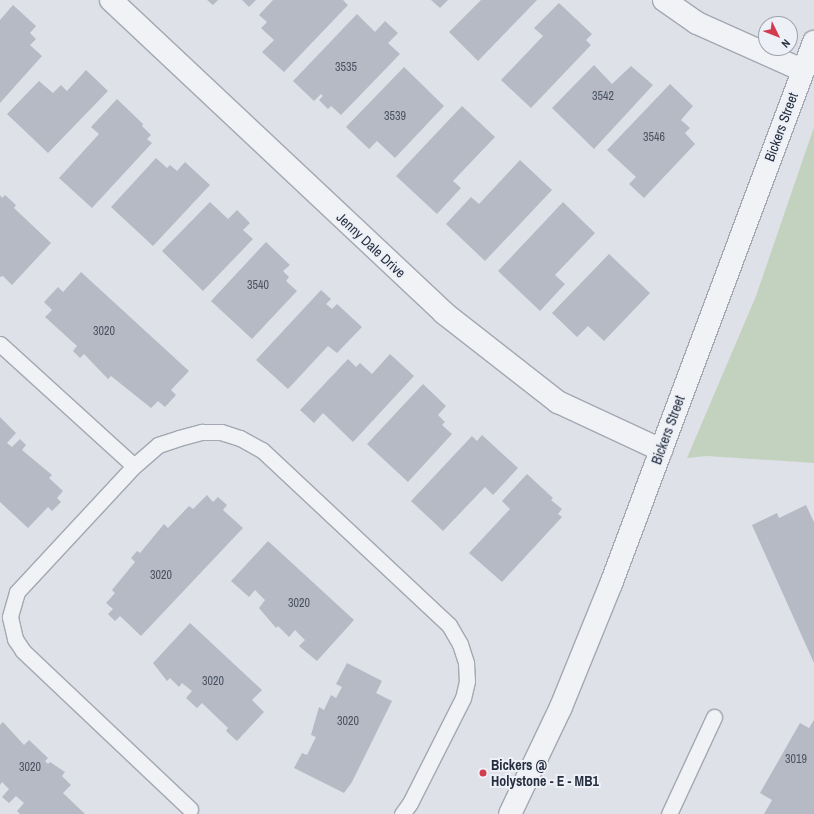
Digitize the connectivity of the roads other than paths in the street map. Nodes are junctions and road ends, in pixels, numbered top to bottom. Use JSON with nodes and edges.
{"nodes":[{"id":1,"x":111,"y":0,"type":"edge"},
{"id":2,"x":664,"y":0,"type":"edge"},
{"id":3,"x":814,"y":42,"type":"edge"},
{"id":4,"x":802,"y":70,"type":"junction"},
{"id":5,"x":0,"y":344,"type":"edge"},
{"id":6,"x":661,"y":450,"type":"junction"},
{"id":7,"x":134,"y":466,"type":"junction"},
{"id":8,"x":714,"y":717,"type":"dead end"},
{"id":9,"x":191,"y":812,"type":"edge"},
{"id":10,"x":402,"y":814,"type":"edge"},
{"id":11,"x":510,"y":814,"type":"edge"},
{"id":12,"x":669,"y":814,"type":"edge"}],
"edges":[{"from":1,"to":6,"type":"street","name":"Jenny Dale Drive"},
{"from":2,"to":4,"type":"street"},
{"from":3,"to":4,"type":"street","name":"Bickers Street"},
{"from":4,"to":6,"type":"street","name":"Bickers Street"},
{"from":5,"to":7,"type":"lane"},
{"from":6,"to":11,"type":"street","name":"Bickers Street"},
{"from":7,"to":9,"type":"lane"},
{"from":7,"to":10,"type":"lane"},
{"from":8,"to":12,"type":"lane"}]}
